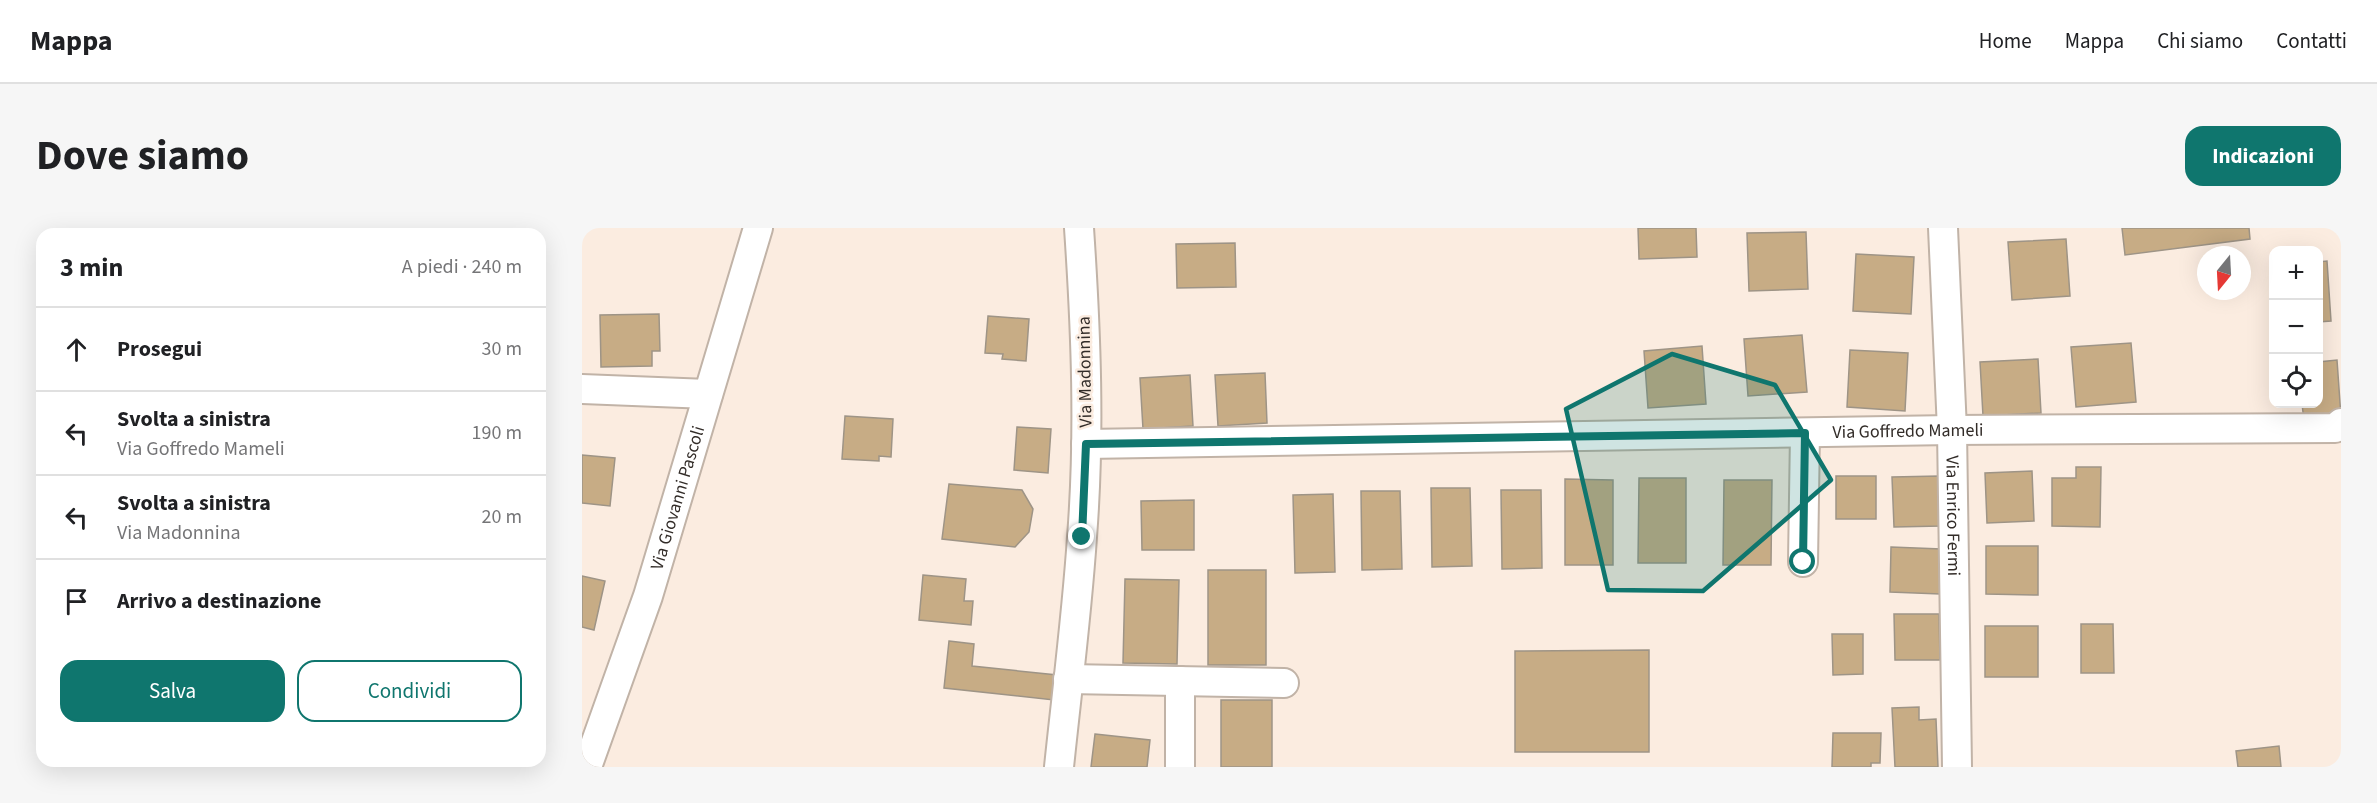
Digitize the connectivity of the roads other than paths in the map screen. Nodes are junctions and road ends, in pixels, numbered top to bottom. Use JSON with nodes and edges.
{"nodes":[{"id":1,"x":759,"y":228,"type":"edge"},
{"id":2,"x":1079,"y":228,"type":"edge"},
{"id":3,"x":1943,"y":228,"type":"edge"},
{"id":4,"x":582,"y":388,"type":"edge"},
{"id":5,"x":708,"y":394,"type":"junction"},
{"id":6,"x":2338,"y":426,"type":"edge"},
{"id":7,"x":1952,"y":430,"type":"junction"},
{"id":8,"x":1805,"y":433,"type":"junction"},
{"id":9,"x":1086,"y":444,"type":"junction"},
{"id":10,"x":1803,"y":562,"type":"dead end"},
{"id":11,"x":1068,"y":679,"type":"junction"},
{"id":12,"x":1179,"y":681,"type":"junction"},
{"id":13,"x":1284,"y":683,"type":"dead end"},
{"id":14,"x":587,"y":767,"type":"edge"},
{"id":15,"x":1059,"y":767,"type":"edge"},
{"id":16,"x":1180,"y":767,"type":"edge"},
{"id":17,"x":1957,"y":767,"type":"edge"}],
"edges":[{"from":1,"to":5,"type":"street","name":"Via Giovanni Pascoli"},
{"from":2,"to":9,"type":"street","name":"Via Madonnina"},
{"from":3,"to":7,"type":"street","name":"Via Enrico Fermi"},
{"from":4,"to":5,"type":"street"},
{"from":5,"to":14,"type":"street","name":"Via Giovanni Pascoli"},
{"from":6,"to":7,"type":"street","name":"Via Goffredo Mameli"},
{"from":7,"to":8,"type":"street","name":"Via Goffredo Mameli"},
{"from":7,"to":17,"type":"street","name":"Via Enrico Fermi"},
{"from":8,"to":9,"type":"street","name":"Via Goffredo Mameli"},
{"from":8,"to":10,"type":"street"},
{"from":9,"to":11,"type":"street","name":"Via Madonnina"},
{"from":11,"to":12,"type":"street"},
{"from":11,"to":15,"type":"street","name":"Via Madonnina"},
{"from":12,"to":13,"type":"street"},
{"from":12,"to":16,"type":"street"}]}
